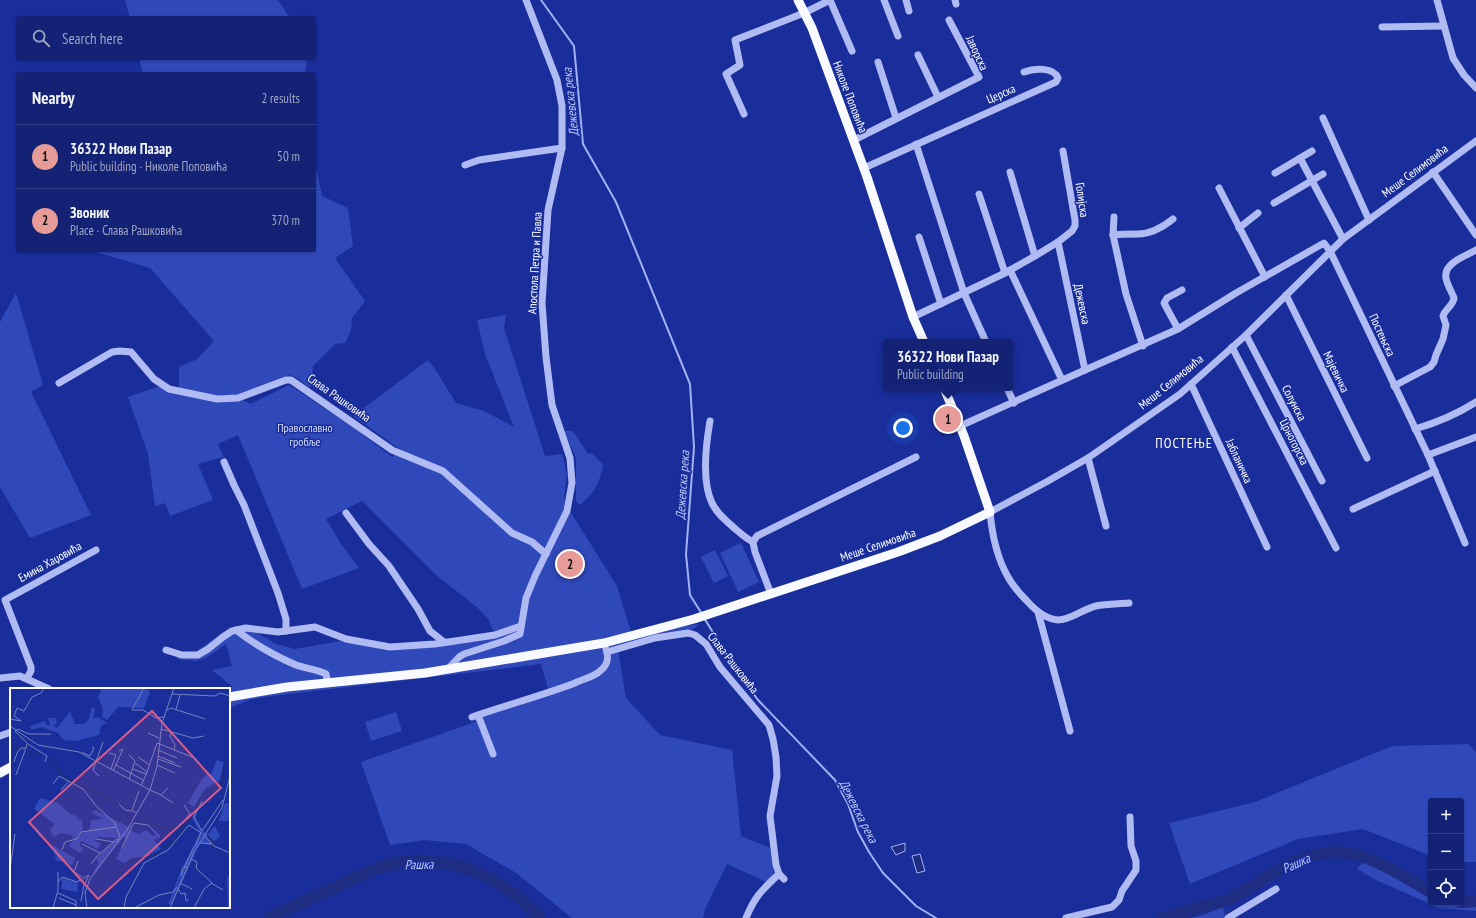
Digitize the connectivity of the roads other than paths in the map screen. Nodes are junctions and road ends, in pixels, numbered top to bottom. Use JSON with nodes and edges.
{"nodes":[{"id":1,"x":526,"y":0,"type":"edge"},
{"id":2,"x":798,"y":0,"type":"edge"},
{"id":3,"x":830,"y":0,"type":"edge"},
{"id":4,"x":884,"y":0,"type":"edge"},
{"id":5,"x":906,"y":0,"type":"edge"},
{"id":6,"x":1437,"y":0,"type":"edge"},
{"id":7,"x":909,"y":11,"type":"dead end"},
{"id":8,"x":804,"y":13,"type":"junction"},
{"id":9,"x":948,"y":20,"type":"dead end"},
{"id":10,"x":1443,"y":26,"type":"junction"},
{"id":11,"x":1382,"y":27,"type":"dead end"},
{"id":12,"x":898,"y":36,"type":"dead end"},
{"id":13,"x":852,"y":51,"type":"dead end"},
{"id":14,"x":918,"y":55,"type":"dead end"},
{"id":15,"x":878,"y":62,"type":"dead end"},
{"id":16,"x":1024,"y":72,"type":"dead end"},
{"id":17,"x":1476,"y":88,"type":"edge"},
{"id":18,"x":938,"y":97,"type":"junction"},
{"id":19,"x":744,"y":114,"type":"dead end"},
{"id":20,"x":896,"y":118,"type":"junction"},
{"id":21,"x":1323,"y":118,"type":"dead end"},
{"id":22,"x":854,"y":140,"type":"junction"},
{"id":23,"x":1476,"y":141,"type":"edge"},
{"id":24,"x":916,"y":144,"type":"junction"},
{"id":25,"x":562,"y":148,"type":"junction"},
{"id":26,"x":1063,"y":151,"type":"dead end"},
{"id":27,"x":1312,"y":151,"type":"dead end"},
{"id":28,"x":1300,"y":158,"type":"junction"},
{"id":29,"x":465,"y":165,"type":"dead end"},
{"id":30,"x":864,"y":168,"type":"junction"},
{"id":31,"x":1010,"y":172,"type":"dead end"},
{"id":32,"x":1433,"y":172,"type":"junction"},
{"id":33,"x":1275,"y":173,"type":"dead end"},
{"id":34,"x":1323,"y":174,"type":"dead end"},
{"id":35,"x":1312,"y":180,"type":"junction"},
{"id":36,"x":1218,"y":188,"type":"dead end"},
{"id":37,"x":979,"y":194,"type":"dead end"},
{"id":38,"x":1274,"y":203,"type":"dead end"},
{"id":39,"x":1258,"y":213,"type":"dead end"},
{"id":40,"x":1114,"y":217,"type":"dead end"},
{"id":41,"x":1173,"y":219,"type":"dead end"},
{"id":42,"x":1369,"y":220,"type":"junction"},
{"id":43,"x":1239,"y":228,"type":"junction"},
{"id":44,"x":1112,"y":235,"type":"junction"},
{"id":45,"x":1476,"y":235,"type":"edge"},
{"id":46,"x":919,"y":237,"type":"dead end"},
{"id":47,"x":1343,"y":239,"type":"junction"},
{"id":48,"x":1058,"y":242,"type":"junction"},
{"id":49,"x":1476,"y":250,"type":"edge"},
{"id":50,"x":1330,"y":251,"type":"junction"},
{"id":51,"x":1035,"y":256,"type":"junction"},
{"id":52,"x":1007,"y":271,"type":"junction"},
{"id":53,"x":1265,"y":277,"type":"junction"},
{"id":54,"x":1182,"y":290,"type":"dead end"},
{"id":55,"x":964,"y":293,"type":"junction"},
{"id":56,"x":1286,"y":295,"type":"junction"},
{"id":57,"x":941,"y":304,"type":"junction"},
{"id":58,"x":913,"y":317,"type":"junction"},
{"id":59,"x":1178,"y":330,"type":"junction"},
{"id":60,"x":1246,"y":335,"type":"junction"},
{"id":61,"x":923,"y":339,"type":"edge"},
{"id":62,"x":985,"y":339,"type":"edge"},
{"id":63,"x":1143,"y":346,"type":"junction"},
{"id":64,"x":1232,"y":347,"type":"junction"},
{"id":65,"x":1085,"y":370,"type":"junction"},
{"id":66,"x":1062,"y":380,"type":"junction"},
{"id":67,"x":59,"y":383,"type":"dead end"},
{"id":68,"x":1191,"y":384,"type":"junction"},
{"id":69,"x":1394,"y":386,"type":"junction"},
{"id":70,"x":945,"y":391,"type":"edge"},
{"id":71,"x":1008,"y":391,"type":"edge"},
{"id":72,"x":1476,"y":402,"type":"edge"},
{"id":73,"x":1014,"y":403,"type":"junction"},
{"id":74,"x":710,"y":421,"type":"dead end"},
{"id":75,"x":960,"y":426,"type":"junction"},
{"id":76,"x":1415,"y":429,"type":"junction"},
{"id":77,"x":1476,"y":438,"type":"edge"},
{"id":78,"x":1428,"y":455,"type":"junction"},
{"id":79,"x":916,"y":457,"type":"dead end"},
{"id":80,"x":1088,"y":458,"type":"junction"},
{"id":81,"x":1367,"y":458,"type":"dead end"},
{"id":82,"x":224,"y":462,"type":"dead end"},
{"id":83,"x":1435,"y":471,"type":"junction"},
{"id":84,"x":1322,"y":481,"type":"dead end"},
{"id":85,"x":1352,"y":509,"type":"dead end"},
{"id":86,"x":990,"y":512,"type":"junction"},
{"id":87,"x":346,"y":514,"type":"dead end"},
{"id":88,"x":1106,"y":526,"type":"dead end"},
{"id":89,"x":753,"y":542,"type":"junction"},
{"id":90,"x":1465,"y":543,"type":"dead end"},
{"id":91,"x":1267,"y":547,"type":"dead end"},
{"id":92,"x":1336,"y":548,"type":"dead end"},
{"id":93,"x":96,"y":550,"type":"dead end"},
{"id":94,"x":546,"y":554,"type":"junction"},
{"id":95,"x":771,"y":594,"type":"junction"},
{"id":96,"x":1129,"y":603,"type":"dead end"},
{"id":97,"x":1038,"y":612,"type":"junction"},
{"id":98,"x":694,"y":619,"type":"joint"},
{"id":99,"x":520,"y":626,"type":"junction"},
{"id":100,"x":236,"y":630,"type":"junction"},
{"id":101,"x":286,"y":631,"type":"junction"},
{"id":102,"x":444,"y":642,"type":"junction"},
{"id":103,"x":606,"y":648,"type":"junction"},
{"id":104,"x":166,"y":650,"type":"dead end"},
{"id":105,"x":448,"y":669,"type":"junction"},
{"id":106,"x":0,"y":678,"type":"edge"},
{"id":107,"x":30,"y":680,"type":"junction"},
{"id":108,"x":328,"y":683,"type":"junction"},
{"id":109,"x":46,"y":688,"type":"edge"},
{"id":110,"x":230,"y":697,"type":"edge"},
{"id":111,"x":1070,"y":731,"type":"dead end"},
{"id":112,"x":10,"y":732,"type":"edge"},
{"id":113,"x":0,"y":736,"type":"edge"},
{"id":114,"x":493,"y":754,"type":"dead end"},
{"id":115,"x":10,"y":768,"type":"edge"},
{"id":116,"x":0,"y":773,"type":"edge"},
{"id":117,"x":1130,"y":817,"type":"dead end"},
{"id":118,"x":1276,"y":889,"type":"dead end"},
{"id":119,"x":746,"y":918,"type":"edge"},
{"id":120,"x":1066,"y":918,"type":"edge"},
{"id":121,"x":1228,"y":918,"type":"edge"}],
"edges":[{"from":1,"to":25,"type":"street","name":"Апостола Петра и Павла"},
{"from":2,"to":8,"type":"main road","name":"Николе Поповића"},
{"from":3,"to":8,"type":"street"},
{"from":3,"to":13,"type":"street"},
{"from":4,"to":12,"type":"street"},
{"from":5,"to":7,"type":"street"},
{"from":6,"to":10,"type":"street"},
{"from":8,"to":19,"type":"street"},
{"from":8,"to":22,"type":"main road","name":"Николе Поповића"},
{"from":9,"to":18,"type":"street","name":"Јаворска"},
{"from":10,"to":11,"type":"street"},
{"from":10,"to":17,"type":"street"},
{"from":14,"to":18,"type":"street"},
{"from":15,"to":20,"type":"street"},
{"from":16,"to":24,"type":"street","name":"Церска"},
{"from":18,"to":20,"type":"street","name":"Јаворска"},
{"from":20,"to":22,"type":"street","name":"Јаворска"},
{"from":21,"to":42,"type":"street"},
{"from":22,"to":30,"type":"main road","name":"Николе Поповића"},
{"from":23,"to":32,"type":"street","name":"Меше Селимовића"},
{"from":24,"to":30,"type":"street","name":"Церска"},
{"from":24,"to":55,"type":"street"},
{"from":25,"to":29,"type":"street"},
{"from":25,"to":94,"type":"street","name":"Апостола Петра и Павла"},
{"from":26,"to":48,"type":"street","name":"Голијска"},
{"from":27,"to":28,"type":"street"},
{"from":28,"to":33,"type":"street"},
{"from":28,"to":35,"type":"street"},
{"from":30,"to":58,"type":"main road","name":"Николе Поповића"},
{"from":31,"to":51,"type":"street"},
{"from":32,"to":42,"type":"street","name":"Меше Селимовића"},
{"from":32,"to":45,"type":"street"},
{"from":34,"to":35,"type":"street"},
{"from":35,"to":38,"type":"street"},
{"from":35,"to":47,"type":"street"},
{"from":36,"to":43,"type":"street"},
{"from":37,"to":52,"type":"street"},
{"from":39,"to":43,"type":"street"},
{"from":40,"to":44,"type":"street"},
{"from":41,"to":44,"type":"street"},
{"from":42,"to":47,"type":"street","name":"Меше Селимовића"},
{"from":43,"to":53,"type":"street"},
{"from":44,"to":63,"type":"street"},
{"from":46,"to":57,"type":"street"},
{"from":47,"to":50,"type":"street","name":"Меше Селимовића"},
{"from":48,"to":51,"type":"street","name":"Голијска"},
{"from":48,"to":65,"type":"street","name":"Дежевска"},
{"from":49,"to":69,"type":"street"},
{"from":50,"to":53,"type":"street"},
{"from":50,"to":56,"type":"street","name":"Меше Селимовића"},
{"from":50,"to":69,"type":"street","name":"Постењска"},
{"from":51,"to":52,"type":"street","name":"Голијска"},
{"from":52,"to":55,"type":"street","name":"Голијска"},
{"from":52,"to":66,"type":"street"},
{"from":53,"to":59,"type":"street"},
{"from":54,"to":59,"type":"street"},
{"from":55,"to":57,"type":"street","name":"Голијска"},
{"from":55,"to":62,"type":"street"},
{"from":56,"to":60,"type":"street","name":"Меше Селимовића"},
{"from":56,"to":81,"type":"street","name":"Мајевичка"},
{"from":57,"to":58,"type":"street","name":"Голијска"},
{"from":58,"to":61,"type":"main road","name":"Николе Поповића"},
{"from":59,"to":63,"type":"street"},
{"from":60,"to":64,"type":"street","name":"Меше Селимовића"},
{"from":60,"to":84,"type":"street","name":"Солунска"},
{"from":63,"to":65,"type":"street"},
{"from":64,"to":68,"type":"street","name":"Меше Селимовића"},
{"from":64,"to":92,"type":"street","name":"Црногорска"},
{"from":65,"to":66,"type":"street"},
{"from":66,"to":73,"type":"street"},
{"from":67,"to":94,"type":"street","name":"Слава Рашковића"},
{"from":68,"to":80,"type":"street","name":"Меше Селимовића"},
{"from":68,"to":91,"type":"street","name":"Јабланичка"},
{"from":69,"to":76,"type":"street","name":"Постењска"},
{"from":70,"to":75,"type":"main road"},
{"from":71,"to":73,"type":"street"},
{"from":72,"to":76,"type":"street"},
{"from":73,"to":75,"type":"street"},
{"from":74,"to":89,"type":"street"},
{"from":75,"to":86,"type":"main road"},
{"from":76,"to":78,"type":"street","name":"Постењска"},
{"from":77,"to":78,"type":"street"},
{"from":78,"to":83,"type":"street","name":"Постењска"},
{"from":79,"to":89,"type":"street"},
{"from":80,"to":86,"type":"street","name":"Меше Селимовића"},
{"from":80,"to":88,"type":"street"},
{"from":82,"to":101,"type":"street"},
{"from":83,"to":85,"type":"street"},
{"from":83,"to":90,"type":"street","name":"Постењска"},
{"from":86,"to":95,"type":"main road","name":"Меше Селимовића"},
{"from":86,"to":97,"type":"street"},
{"from":87,"to":102,"type":"street"},
{"from":89,"to":95,"type":"street"},
{"from":93,"to":107,"type":"street","name":"Емина Хаџовића"},
{"from":94,"to":99,"type":"street"},
{"from":95,"to":98,"type":"main road","name":"Меше Селимовића"},
{"from":96,"to":97,"type":"street"},
{"from":97,"to":111,"type":"street"},
{"from":98,"to":103,"type":"main road","name":"Слава Рашковића"},
{"from":99,"to":102,"type":"street"},
{"from":99,"to":105,"type":"street"},
{"from":100,"to":101,"type":"street"},
{"from":100,"to":104,"type":"street"},
{"from":100,"to":108,"type":"street"},
{"from":101,"to":102,"type":"street"},
{"from":103,"to":105,"type":"main road","name":"Слава Рашковића"},
{"from":103,"to":114,"type":"street"},
{"from":103,"to":119,"type":"street","name":"Слава Рашковића"},
{"from":105,"to":108,"type":"main road","name":"Слава Рашковића"},
{"from":106,"to":107,"type":"street"},
{"from":107,"to":109,"type":"street"},
{"from":108,"to":110,"type":"main road","name":"Слава Рашковића"},
{"from":112,"to":113,"type":"street"},
{"from":115,"to":116,"type":"main road"},
{"from":117,"to":120,"type":"street"},
{"from":118,"to":121,"type":"street"}]}
